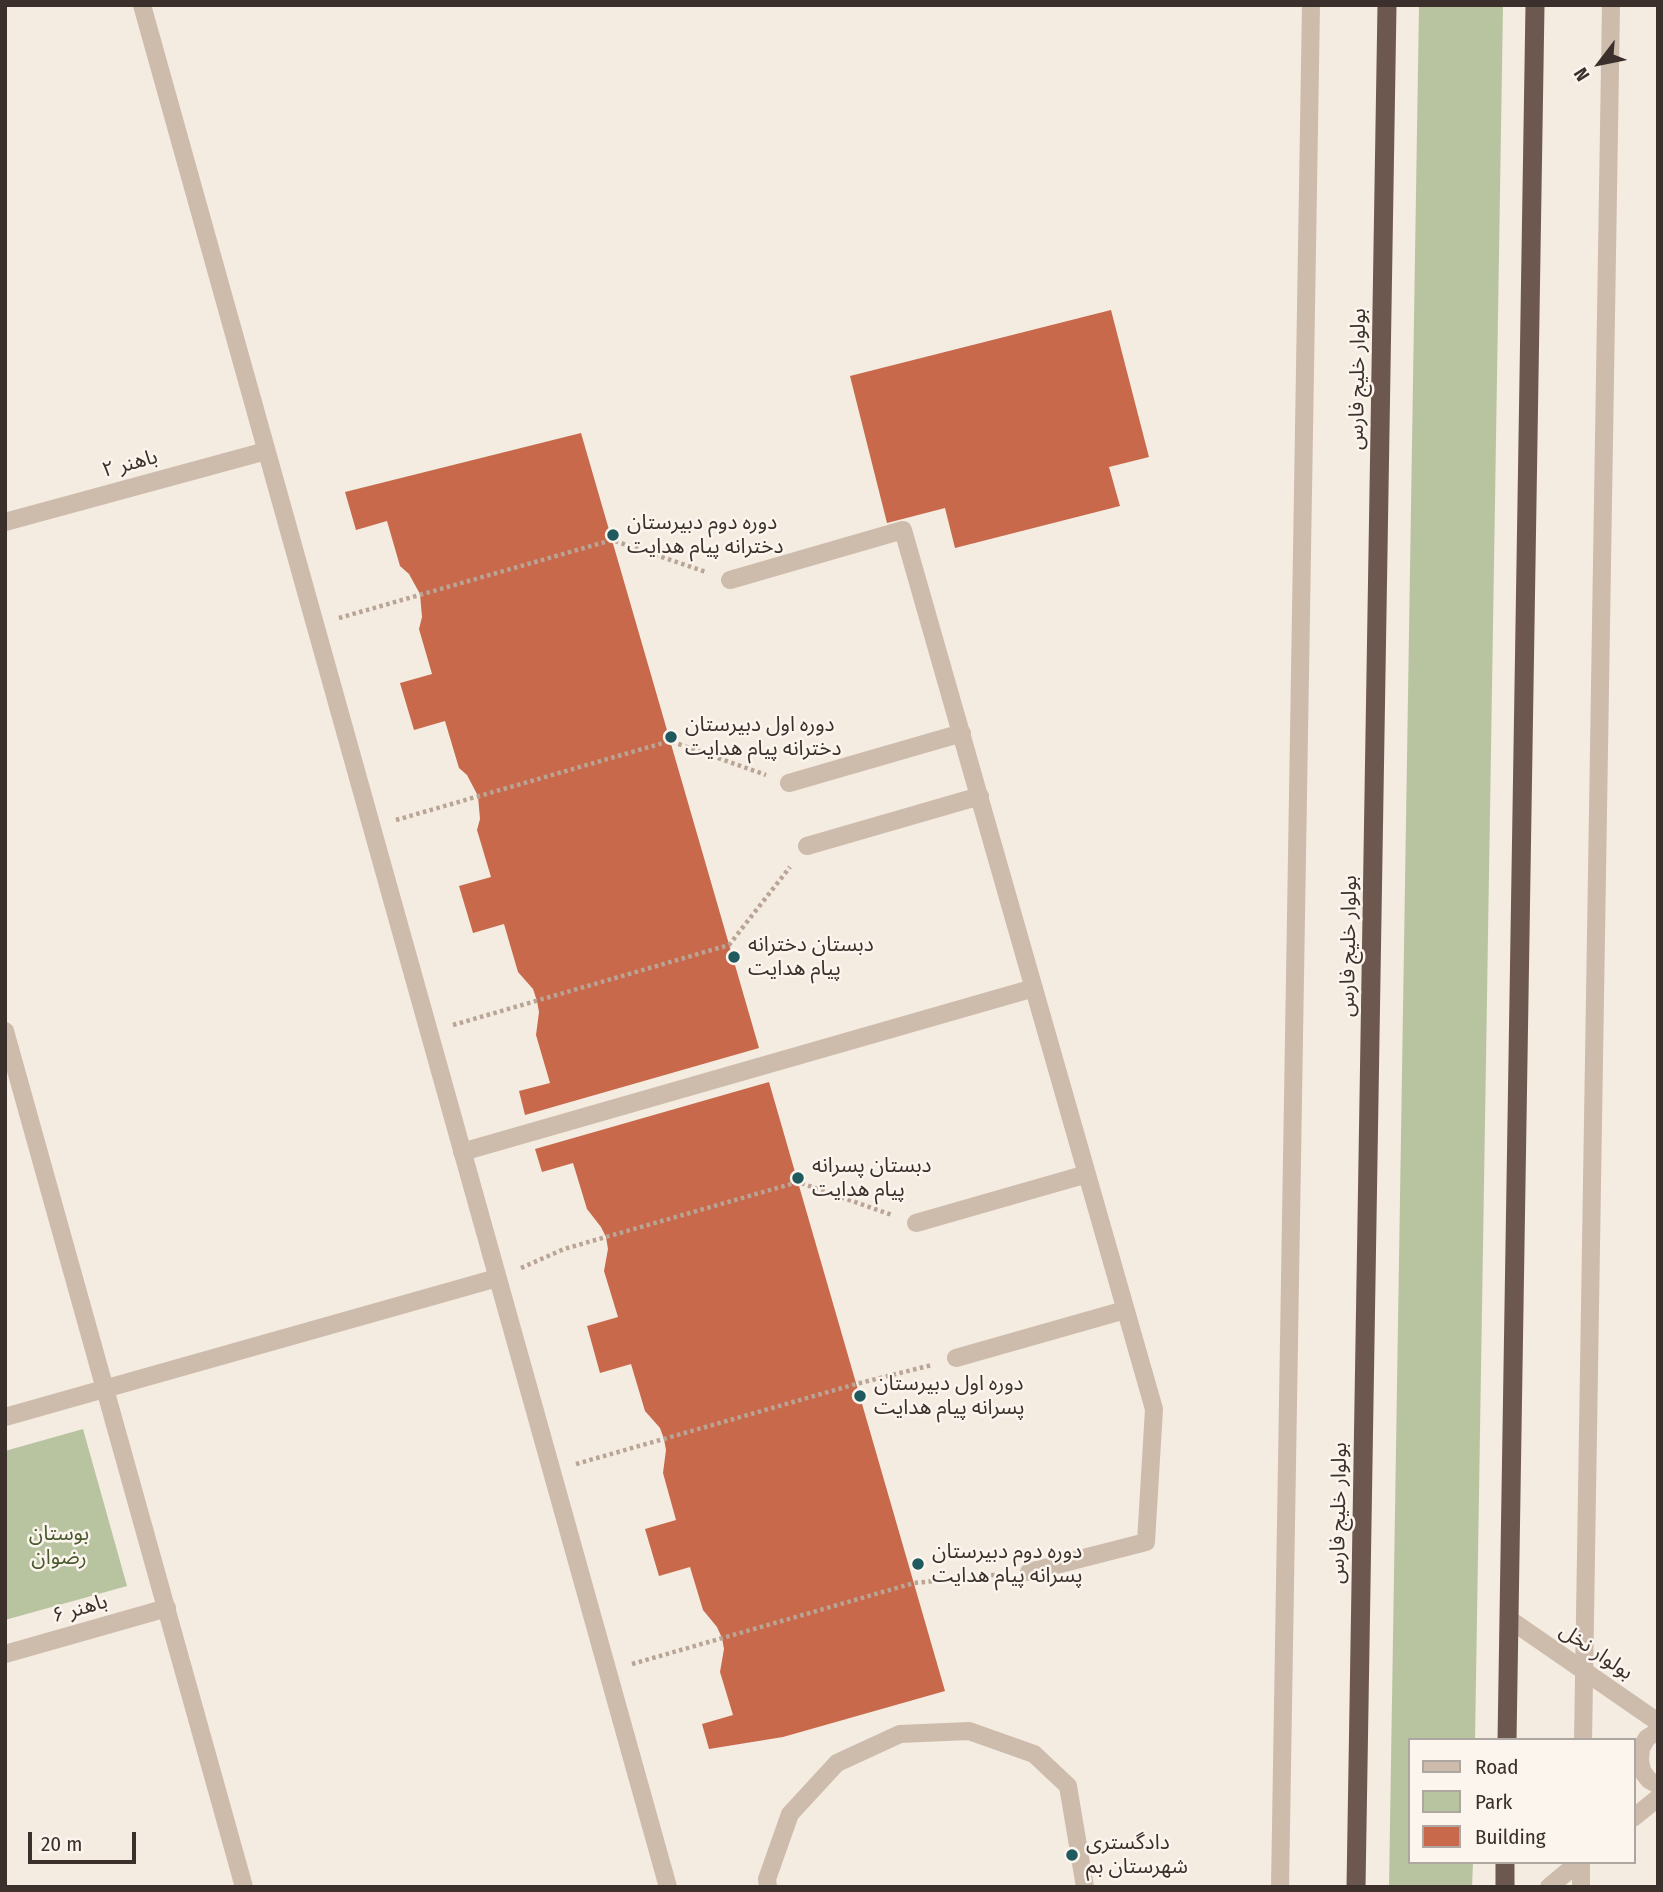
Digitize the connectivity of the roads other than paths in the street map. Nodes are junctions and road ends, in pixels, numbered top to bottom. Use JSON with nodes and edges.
{"nodes":[{"id":1,"x":142,"y":5,"type":"edge"},
{"id":2,"x":1311,"y":5,"type":"edge"},
{"id":3,"x":1387,"y":5,"type":"edge"},
{"id":4,"x":1535,"y":5,"type":"edge"},
{"id":5,"x":1611,"y":5,"type":"edge"},
{"id":6,"x":266,"y":451,"type":"junction"},
{"id":7,"x":5,"y":522,"type":"edge"},
{"id":8,"x":730,"y":580,"type":"road end"},
{"id":9,"x":962,"y":733,"type":"junction"},
{"id":10,"x":789,"y":783,"type":"road end"},
{"id":11,"x":979,"y":796,"type":"junction"},
{"id":12,"x":807,"y":846,"type":"road end"},
{"id":13,"x":1034,"y":988,"type":"junction"},
{"id":14,"x":5,"y":1031,"type":"edge"},
{"id":15,"x":463,"y":1152,"type":"junction"},
{"id":16,"x":1087,"y":1174,"type":"junction"},
{"id":17,"x":916,"y":1223,"type":"road end"},
{"id":18,"x":498,"y":1278,"type":"junction"},
{"id":19,"x":1125,"y":1310,"type":"junction"},
{"id":20,"x":956,"y":1359,"type":"road end"},
{"id":21,"x":105,"y":1389,"type":"junction"},
{"id":22,"x":5,"y":1417,"type":"edge"},
{"id":23,"x":1029,"y":1572,"type":"road end"},
{"id":24,"x":167,"y":1608,"type":"junction"},
{"id":25,"x":1509,"y":1619,"type":"junction"},
{"id":26,"x":5,"y":1654,"type":"edge"},
{"id":27,"x":1584,"y":1671,"type":"junction"},
{"id":28,"x":1658,"y":1722,"type":"edge"},
{"id":29,"x":1658,"y":1731,"type":"edge"},
{"id":30,"x":1507,"y":1738,"type":"edge"},
{"id":31,"x":1583,"y":1738,"type":"edge"},
{"id":32,"x":1658,"y":1785,"type":"edge"},
{"id":33,"x":1658,"y":1798,"type":"edge"},
{"id":34,"x":1635,"y":1816,"type":"edge"},
{"id":35,"x":1505,"y":1864,"type":"edge"},
{"id":36,"x":1578,"y":1864,"type":"edge"},
{"id":37,"x":1580,"y":1864,"type":"edge"},
{"id":38,"x":244,"y":1887,"type":"edge"},
{"id":39,"x":668,"y":1887,"type":"edge"},
{"id":40,"x":768,"y":1887,"type":"edge"},
{"id":41,"x":1085,"y":1887,"type":"edge"},
{"id":42,"x":1280,"y":1887,"type":"edge"},
{"id":43,"x":1356,"y":1887,"type":"edge"},
{"id":44,"x":1504,"y":1887,"type":"edge"},
{"id":45,"x":1549,"y":1887,"type":"edge"},
{"id":46,"x":1581,"y":1887,"type":"edge"}],
"edges":[{"from":1,"to":6,"type":"street"},
{"from":2,"to":42,"type":"street"},
{"from":3,"to":43,"type":"highway","name":"بولوار خلیج فارس"},
{"from":4,"to":25,"type":"highway"},
{"from":5,"to":27,"type":"street"},
{"from":6,"to":7,"type":"street","name":"باهنر ۲"},
{"from":6,"to":15,"type":"street"},
{"from":8,"to":9,"type":"street"},
{"from":9,"to":10,"type":"street"},
{"from":9,"to":11,"type":"street"},
{"from":11,"to":12,"type":"street"},
{"from":11,"to":13,"type":"street"},
{"from":13,"to":15,"type":"street"},
{"from":13,"to":16,"type":"street"},
{"from":14,"to":21,"type":"street"},
{"from":15,"to":18,"type":"street"},
{"from":16,"to":17,"type":"street"},
{"from":16,"to":19,"type":"street"},
{"from":18,"to":21,"type":"street"},
{"from":18,"to":39,"type":"street"},
{"from":19,"to":20,"type":"street"},
{"from":19,"to":23,"type":"street"},
{"from":21,"to":22,"type":"street"},
{"from":21,"to":24,"type":"street"},
{"from":24,"to":26,"type":"street","name":"باهنر ۶"},
{"from":24,"to":38,"type":"street"},
{"from":25,"to":27,"type":"street","name":"بولوار نخل"},
{"from":25,"to":30,"type":"highway"},
{"from":27,"to":28,"type":"street","name":"بولوار نخل"},
{"from":27,"to":31,"type":"street"},
{"from":29,"to":32,"type":"street"},
{"from":33,"to":34,"type":"street"},
{"from":35,"to":44,"type":"highway"},
{"from":36,"to":45,"type":"street"},
{"from":37,"to":46,"type":"street"},
{"from":40,"to":41,"type":"street"}]}
